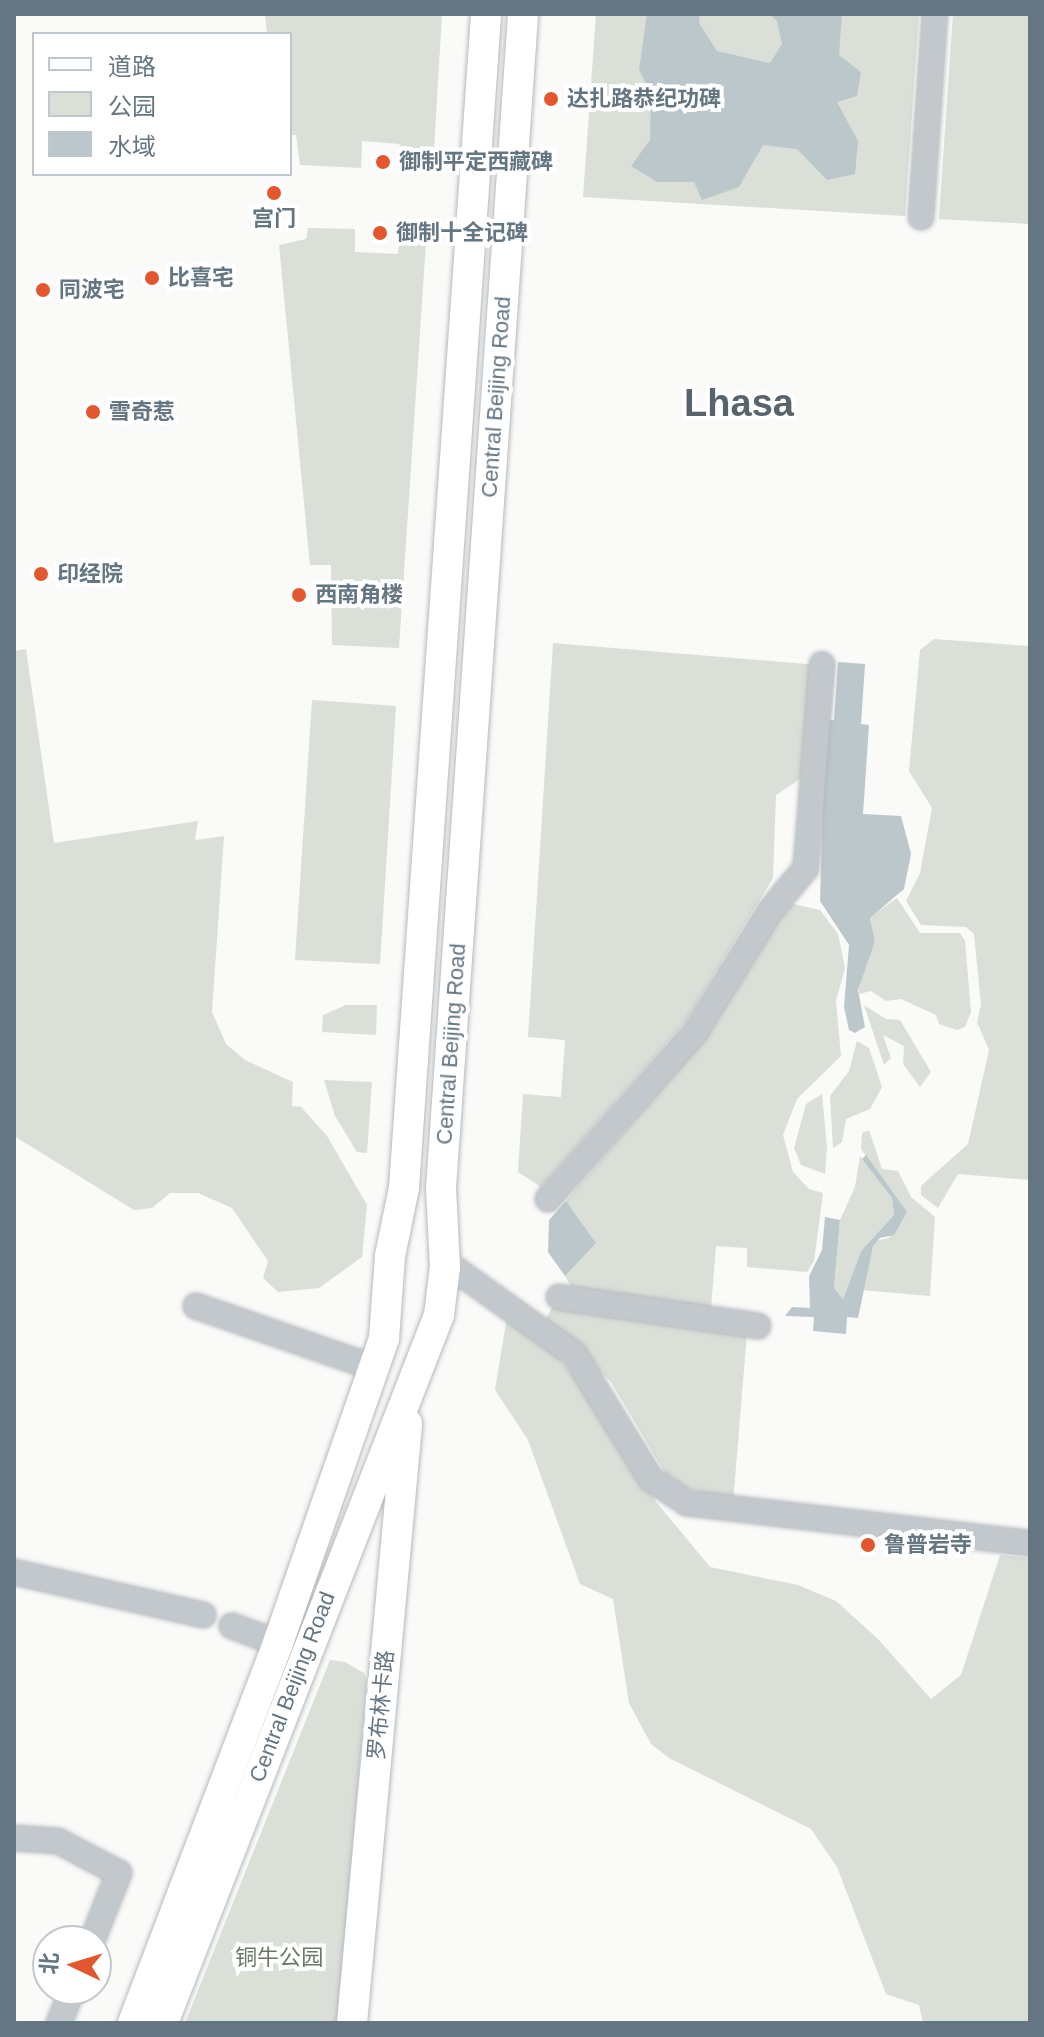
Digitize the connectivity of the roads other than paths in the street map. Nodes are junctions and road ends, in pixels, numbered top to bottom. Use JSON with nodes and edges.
{"nodes":[{"id":1,"x":486,"y":14,"type":"edge"},
{"id":2,"x":523,"y":14,"type":"edge"},
{"id":3,"x":935,"y":14,"type":"edge"},
{"id":4,"x":921,"y":217,"type":"dead end"},
{"id":5,"x":822,"y":665,"type":"dead end"},
{"id":6,"x":548,"y":1199,"type":"dead end"},
{"id":7,"x":445,"y":1262,"type":"junction"},
{"id":8,"x":559,"y":1297,"type":"dead end"},
{"id":9,"x":196,"y":1306,"type":"dead end"},
{"id":10,"x":758,"y":1326,"type":"dead end"},
{"id":11,"x":375,"y":1368,"type":"junction"},
{"id":12,"x":412,"y":1387,"type":"junction"},
{"id":13,"x":1030,"y":1543,"type":"edge"},
{"id":14,"x":14,"y":1572,"type":"edge"},
{"id":15,"x":203,"y":1615,"type":"dead end"},
{"id":16,"x":232,"y":1626,"type":"dead end"},
{"id":17,"x":278,"y":1643,"type":"junction"},
{"id":18,"x":14,"y":1838,"type":"edge"},
{"id":19,"x":98,"y":1925,"type":"edge"},
{"id":20,"x":133,"y":2023,"type":"edge"},
{"id":21,"x":163,"y":2023,"type":"edge"},
{"id":22,"x":352,"y":2023,"type":"edge"}],
"edges":[{"from":1,"to":11,"type":"main road","name":"Central Beijing Road"},
{"from":2,"to":7,"type":"main road","name":"Central Beijing Road"},
{"from":3,"to":4,"type":"street"},
{"from":5,"to":6,"type":"street"},
{"from":7,"to":12,"type":"main road","name":"Central Beijing Road"},
{"from":7,"to":13,"type":"street"},
{"from":8,"to":10,"type":"street"},
{"from":9,"to":11,"type":"street"},
{"from":11,"to":17,"type":"main road","name":"Central Beijing Road"},
{"from":12,"to":21,"type":"main road","name":"Central Beijing Road"},
{"from":12,"to":22,"type":"main road","name":"罗布林卡路"},
{"from":14,"to":15,"type":"street"},
{"from":16,"to":17,"type":"street"},
{"from":17,"to":20,"type":"main road","name":"Central Beijing Road"},
{"from":18,"to":19,"type":"street"}]}
